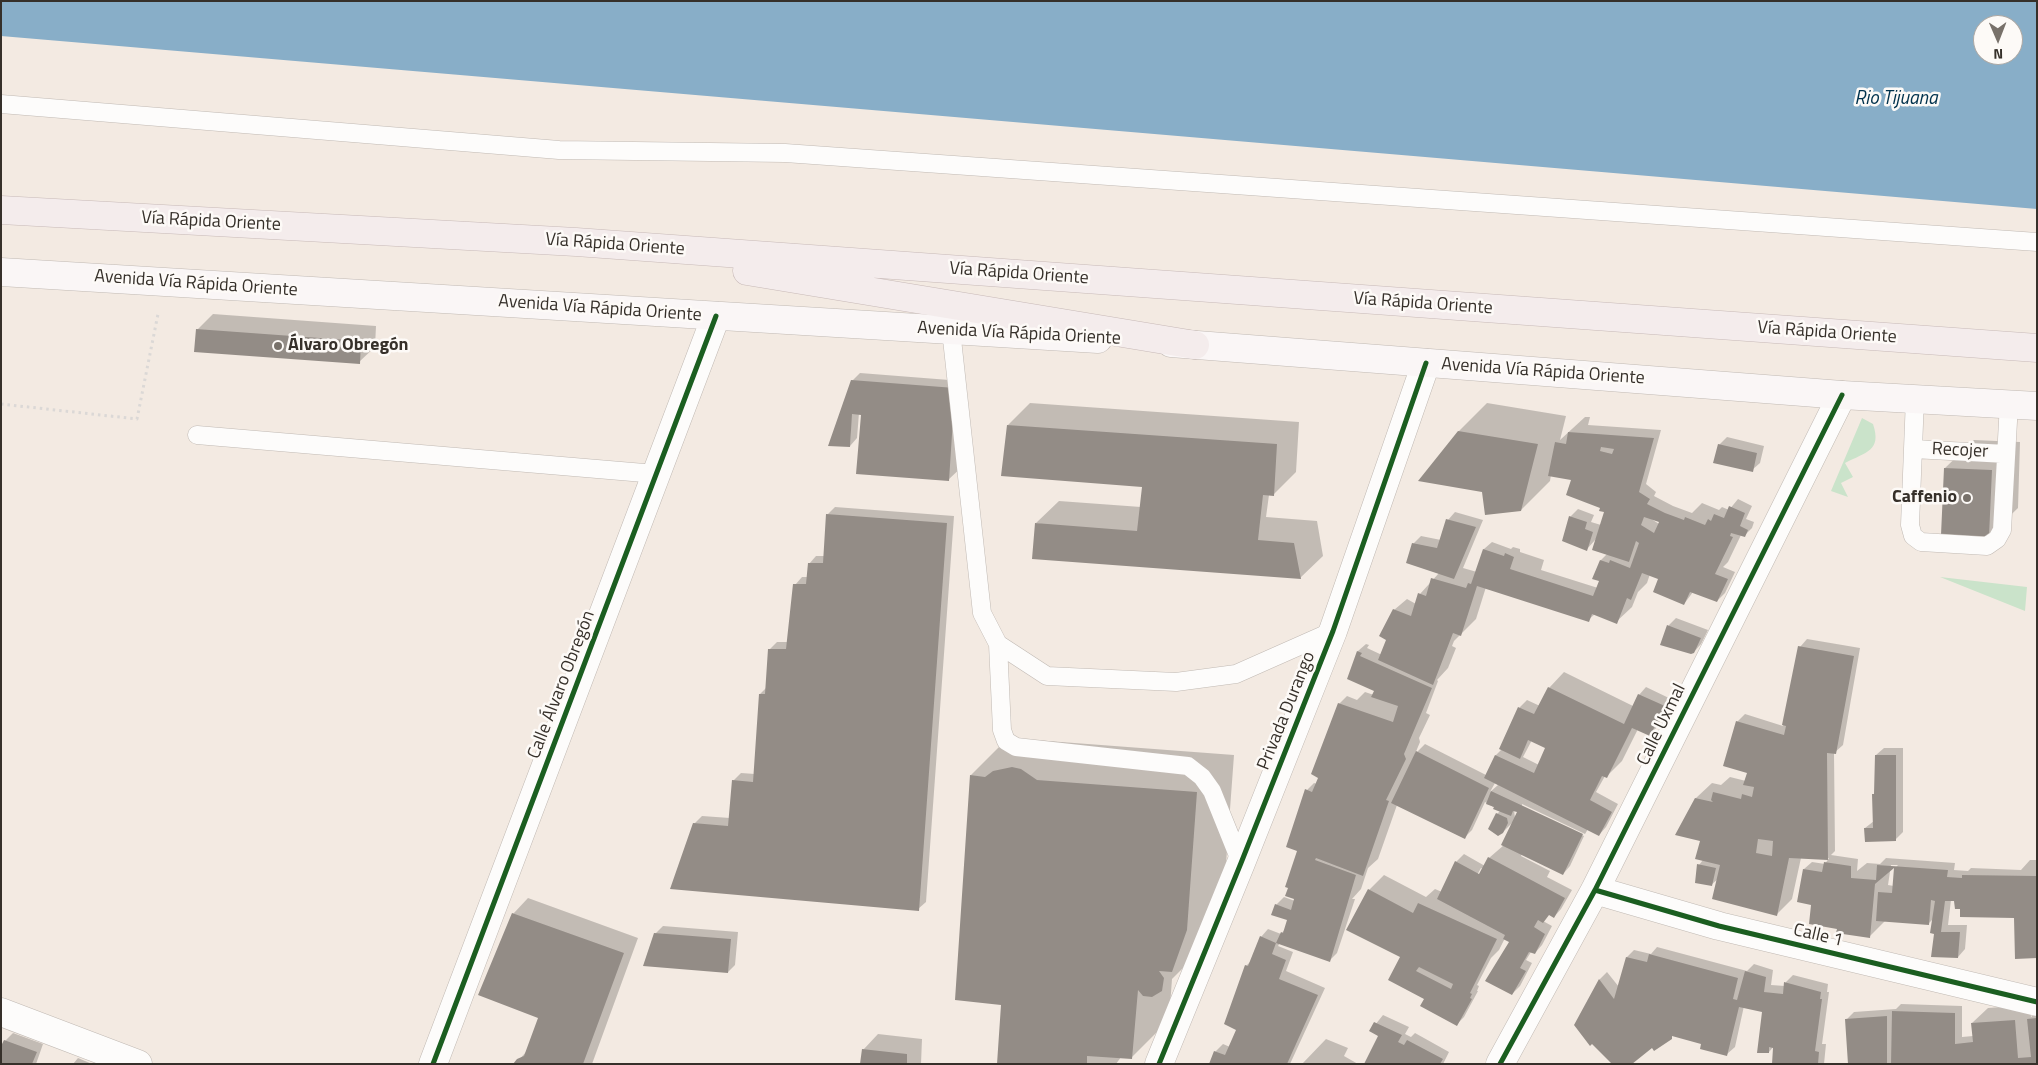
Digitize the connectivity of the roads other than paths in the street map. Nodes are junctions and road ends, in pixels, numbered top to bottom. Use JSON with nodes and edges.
{"nodes":[{"id":1,"x":1,"y":104,"type":"edge"},
{"id":2,"x":1,"y":210,"type":"edge"},
{"id":3,"x":576,"y":242,"type":"junction"},
{"id":4,"x":2037,"y":242,"type":"edge"},
{"id":5,"x":1,"y":272,"type":"edge"},
{"id":6,"x":716,"y":316,"type":"junction"},
{"id":7,"x":951,"y":330,"type":"junction"},
{"id":8,"x":1196,"y":345,"type":"junction"},
{"id":9,"x":2037,"y":348,"type":"edge"},
{"id":10,"x":1426,"y":363,"type":"junction"},
{"id":11,"x":1842,"y":395,"type":"junction"},
{"id":12,"x":1915,"y":398,"type":"junction"},
{"id":13,"x":2009,"y":404,"type":"junction"},
{"id":14,"x":2037,"y":406,"type":"edge"},
{"id":15,"x":197,"y":435,"type":"dead end"},
{"id":16,"x":1913,"y":449,"type":"junction"},
{"id":17,"x":2006,"y":454,"type":"junction"},
{"id":18,"x":656,"y":474,"type":"junction"},
{"id":19,"x":1333,"y":631,"type":"junction"},
{"id":20,"x":998,"y":644,"type":"junction"},
{"id":21,"x":1241,"y":863,"type":"junction"},
{"id":22,"x":1595,"y":890,"type":"junction"},
{"id":23,"x":2037,"y":1002,"type":"edge"},
{"id":24,"x":1,"y":1012,"type":"edge"},
{"id":25,"x":138,"y":1064,"type":"edge"},
{"id":26,"x":433,"y":1064,"type":"edge"},
{"id":27,"x":1159,"y":1064,"type":"edge"},
{"id":28,"x":1500,"y":1064,"type":"edge"}],
"edges":[{"from":1,"to":4,"type":"lane"},
{"from":2,"to":3,"type":"highway","name":"Vía Rápida Oriente"},
{"from":3,"to":8,"type":"highway"},
{"from":3,"to":9,"type":"highway","name":"Vía Rápida Oriente"},
{"from":5,"to":6,"type":"main road","name":"Avenida Vía Rápida Oriente"},
{"from":6,"to":7,"type":"main road","name":"Avenida Vía Rápida Oriente"},
{"from":6,"to":18,"type":"street","name":"Calle Álvaro Obregón"},
{"from":7,"to":8,"type":"main road","name":"Avenida Vía Rápida Oriente"},
{"from":7,"to":20,"type":"lane"},
{"from":8,"to":10,"type":"main road","name":"Avenida Vía Rápida Oriente"},
{"from":10,"to":11,"type":"main road","name":"Avenida Vía Rápida Oriente"},
{"from":10,"to":19,"type":"street","name":"Privada Durango"},
{"from":11,"to":12,"type":"main road","name":"Avenida Vía Rápida Oriente"},
{"from":11,"to":22,"type":"street","name":"Calle Uxmal"},
{"from":12,"to":13,"type":"main road","name":"Avenida Vía Rápida Oriente"},
{"from":12,"to":16,"type":"lane"},
{"from":13,"to":14,"type":"main road","name":"Avenida Vía Rápida Oriente"},
{"from":13,"to":17,"type":"lane"},
{"from":15,"to":18,"type":"lane"},
{"from":16,"to":17,"type":"lane","name":"Recojer"},
{"from":16,"to":17,"type":"lane"},
{"from":18,"to":26,"type":"street","name":"Calle Álvaro Obregón"},
{"from":19,"to":20,"type":"lane"},
{"from":19,"to":21,"type":"street","name":"Privada Durango"},
{"from":20,"to":21,"type":"lane"},
{"from":21,"to":27,"type":"street","name":"Privada Durango"},
{"from":22,"to":23,"type":"street","name":"Calle 1"},
{"from":22,"to":28,"type":"street","name":"Calle Uxmal"},
{"from":24,"to":25,"type":"street"}]}
